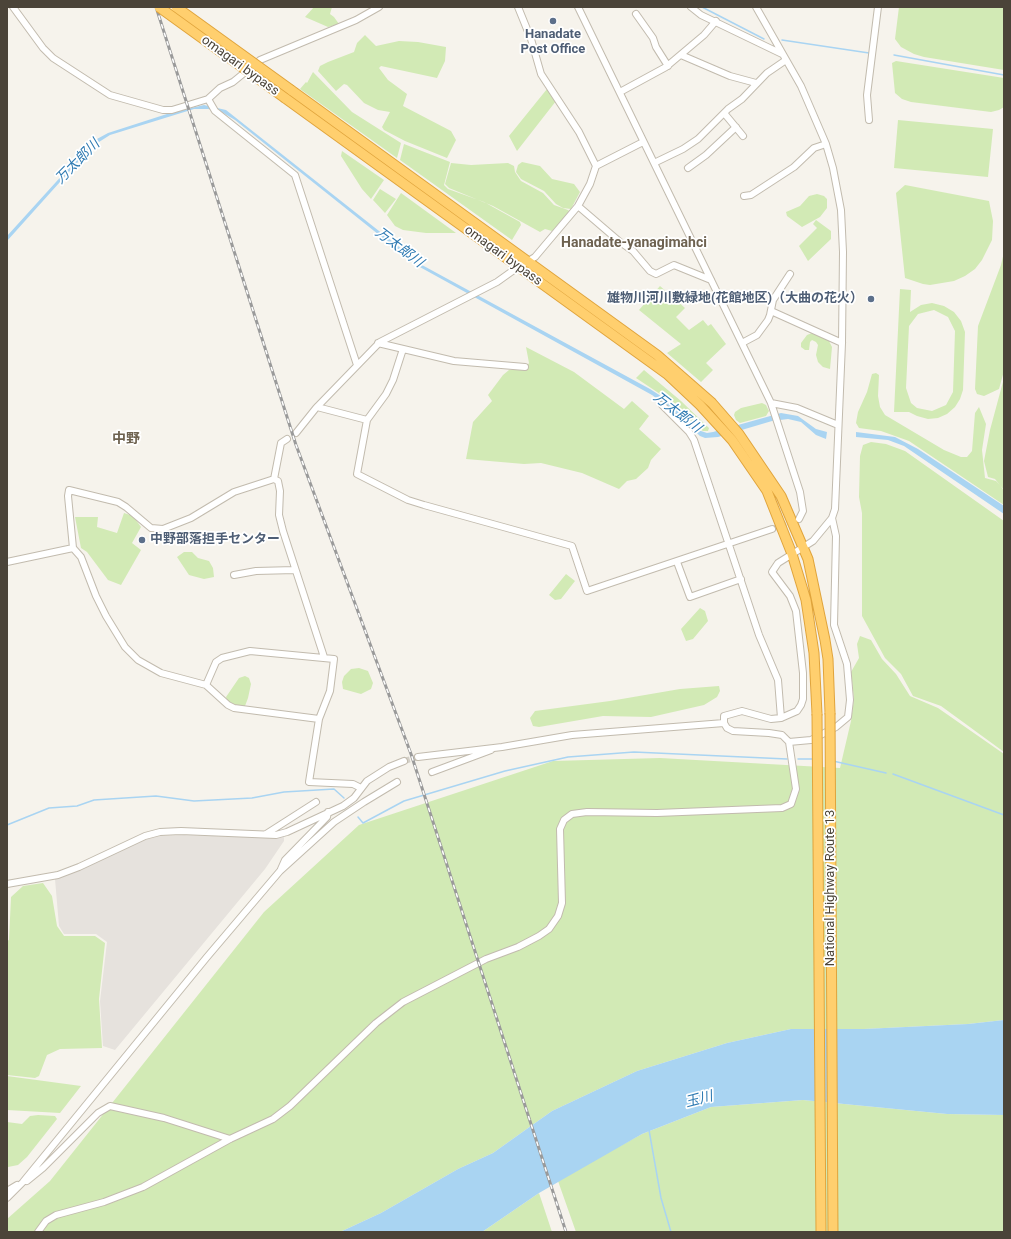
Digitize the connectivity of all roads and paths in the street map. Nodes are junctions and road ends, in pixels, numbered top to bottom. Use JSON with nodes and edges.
{"nodes":[{"id":1,"x":13,"y":7,"type":"edge"},
{"id":2,"x":160,"y":7,"type":"edge"},
{"id":3,"x":176,"y":7,"type":"edge"},
{"id":4,"x":379,"y":7,"type":"edge"},
{"id":5,"x":518,"y":7,"type":"edge"},
{"id":6,"x":578,"y":7,"type":"edge"},
{"id":7,"x":691,"y":7,"type":"edge"},
{"id":8,"x":756,"y":7,"type":"edge"},
{"id":9,"x":878,"y":7,"type":"edge"},
{"id":10,"x":636,"y":14,"type":"dead end"},
{"id":11,"x":716,"y":21,"type":"junction"},
{"id":12,"x":681,"y":55,"type":"junction"},
{"id":13,"x":784,"y":57,"type":"junction"},
{"id":14,"x":668,"y":66,"type":"junction"},
{"id":15,"x":756,"y":83,"type":"junction"},
{"id":16,"x":620,"y":92,"type":"junction"},
{"id":17,"x":209,"y":102,"type":"junction"},
{"id":18,"x":724,"y":113,"type":"junction"},
{"id":19,"x":869,"y":120,"type":"dead end"},
{"id":20,"x":736,"y":127,"type":"junction"},
{"id":21,"x":744,"y":136,"type":"dead end"},
{"id":22,"x":643,"y":142,"type":"junction"},
{"id":23,"x":826,"y":144,"type":"junction"},
{"id":24,"x":654,"y":163,"type":"junction"},
{"id":25,"x":596,"y":166,"type":"junction"},
{"id":26,"x":688,"y":168,"type":"dead end"},
{"id":27,"x":744,"y":196,"type":"dead end"},
{"id":28,"x":578,"y":206,"type":"junction"},
{"id":29,"x":528,"y":261,"type":"junction"},
{"id":30,"x":518,"y":267,"type":"junction"},
{"id":31,"x":790,"y":274,"type":"dead end"},
{"id":32,"x":711,"y":280,"type":"junction"},
{"id":33,"x":771,"y":311,"type":"junction"},
{"id":34,"x":378,"y":343,"type":"junction"},
{"id":35,"x":742,"y":343,"type":"junction"},
{"id":36,"x":842,"y":343,"type":"junction"},
{"id":37,"x":403,"y":349,"type":"junction"},
{"id":38,"x":357,"y":365,"type":"junction"},
{"id":39,"x":525,"y":367,"type":"dead end"},
{"id":40,"x":662,"y":405,"type":"dead end"},
{"id":41,"x":772,"y":406,"type":"junction"},
{"id":42,"x":317,"y":407,"type":"junction"},
{"id":43,"x":367,"y":420,"type":"junction"},
{"id":44,"x":838,"y":425,"type":"junction"},
{"id":45,"x":296,"y":433,"type":"dead end"},
{"id":46,"x":287,"y":439,"type":"dead end"},
{"id":47,"x":274,"y":479,"type":"junction"},
{"id":48,"x":832,"y":518,"type":"junction"},
{"id":49,"x":799,"y":519,"type":"dead end"},
{"id":50,"x":772,"y":529,"type":"tunnel mouth"},
{"id":51,"x":730,"y":544,"type":"junction"},
{"id":52,"x":804,"y":547,"type":"junction"},
{"id":53,"x":74,"y":548,"type":"junction"},
{"id":54,"x":792,"y":554,"type":"junction"},
{"id":55,"x":7,"y":562,"type":"edge"},
{"id":56,"x":677,"y":562,"type":"junction"},
{"id":57,"x":296,"y":570,"type":"junction"},
{"id":58,"x":234,"y":575,"type":"dead end"},
{"id":59,"x":741,"y":579,"type":"junction"},
{"id":60,"x":837,"y":636,"type":"junction"},
{"id":61,"x":825,"y":640,"type":"junction"},
{"id":62,"x":324,"y":657,"type":"junction"},
{"id":63,"x":206,"y":685,"type":"junction"},
{"id":64,"x":781,"y":718,"type":"junction"},
{"id":65,"x":319,"y":719,"type":"junction"},
{"id":66,"x":724,"y":723,"type":"junction"},
{"id":67,"x":789,"y":742,"type":"junction"},
{"id":68,"x":494,"y":748,"type":"junction"},
{"id":69,"x":418,"y":757,"type":"tunnel mouth"},
{"id":70,"x":404,"y":761,"type":"tunnel mouth"},
{"id":71,"x":432,"y":772,"type":"dead end"},
{"id":72,"x":397,"y":782,"type":"dead end"},
{"id":73,"x":361,"y":788,"type":"junction"},
{"id":74,"x":316,"y":802,"type":"dead end"},
{"id":75,"x":328,"y":812,"type":"junction"},
{"id":76,"x":266,"y":834,"type":"junction"},
{"id":77,"x":280,"y":871,"type":"junction"},
{"id":78,"x":7,"y":884,"type":"edge"},
{"id":79,"x":230,"y":1139,"type":"junction"},
{"id":80,"x":23,"y":1182,"type":"junction"},
{"id":81,"x":7,"y":1191,"type":"edge"},
{"id":82,"x":7,"y":1198,"type":"edge"},
{"id":83,"x":38,"y":1232,"type":"edge"},
{"id":84,"x":821,"y":1232,"type":"edge"},
{"id":85,"x":833,"y":1232,"type":"edge"}],
"edges":[{"from":1,"to":17,"type":"street"},
{"from":2,"to":30,"type":"highway","name":"omagari bypass","bridge":true},
{"from":3,"to":29,"type":"highway","name":"omagari bypass","bridge":true},
{"from":4,"to":17,"type":"street"},
{"from":5,"to":25,"type":"street"},
{"from":6,"to":16,"type":"street"},
{"from":7,"to":11,"type":"street"},
{"from":8,"to":13,"type":"street"},
{"from":9,"to":19,"type":"street"},
{"from":10,"to":14,"type":"street"},
{"from":11,"to":12,"type":"street"},
{"from":11,"to":13,"type":"street"},
{"from":12,"to":14,"type":"street"},
{"from":12,"to":15,"type":"street"},
{"from":13,"to":15,"type":"street"},
{"from":13,"to":23,"type":"street"},
{"from":14,"to":16,"type":"street"},
{"from":15,"to":18,"type":"street"},
{"from":16,"to":22,"type":"street"},
{"from":17,"to":38,"type":"street"},
{"from":18,"to":20,"type":"street"},
{"from":18,"to":24,"type":"street"},
{"from":20,"to":21,"type":"street"},
{"from":20,"to":26,"type":"street"},
{"from":22,"to":24,"type":"street"},
{"from":22,"to":25,"type":"street"},
{"from":23,"to":27,"type":"street"},
{"from":23,"to":36,"type":"street"},
{"from":24,"to":32,"type":"street"},
{"from":25,"to":28,"type":"street"},
{"from":28,"to":29,"type":"street"},
{"from":28,"to":32,"type":"street"},
{"from":29,"to":30,"type":"street"},
{"from":29,"to":52,"type":"highway","name":"omagari bypass"},
{"from":30,"to":34,"type":"street"},
{"from":30,"to":54,"type":"highway","name":"omagari bypass"},
{"from":31,"to":33,"type":"street"},
{"from":32,"to":35,"type":"street"},
{"from":33,"to":35,"type":"street"},
{"from":33,"to":36,"type":"street"},
{"from":34,"to":37,"type":"street"},
{"from":34,"to":38,"type":"street"},
{"from":35,"to":41,"type":"street"},
{"from":36,"to":44,"type":"street"},
{"from":37,"to":39,"type":"street"},
{"from":37,"to":43,"type":"street"},
{"from":38,"to":42,"type":"street"},
{"from":40,"to":51,"type":"street"},
{"from":41,"to":44,"type":"street"},
{"from":41,"to":49,"type":"street"},
{"from":42,"to":43,"type":"street"},
{"from":42,"to":45,"type":"street"},
{"from":43,"to":56,"type":"street"},
{"from":44,"to":48,"type":"street"},
{"from":46,"to":47,"type":"street"},
{"from":47,"to":53,"type":"street"},
{"from":47,"to":57,"type":"street"},
{"from":48,"to":52,"type":"street"},
{"from":48,"to":60,"type":"street"},
{"from":50,"to":51,"type":"street"},
{"from":51,"to":56,"type":"street"},
{"from":51,"to":59,"type":"street"},
{"from":52,"to":54,"type":"street"},
{"from":52,"to":61,"type":"highway","name":"National Highway Route 13"},
{"from":53,"to":55,"type":"street"},
{"from":53,"to":63,"type":"street"},
{"from":54,"to":64,"type":"street"},
{"from":54,"to":84,"type":"highway","name":"National Highway Route 13","bridge":true},
{"from":56,"to":59,"type":"street"},
{"from":57,"to":58,"type":"street"},
{"from":57,"to":62,"type":"street"},
{"from":59,"to":64,"type":"street"},
{"from":60,"to":61,"type":"street"},
{"from":60,"to":67,"type":"street"},
{"from":61,"to":85,"type":"highway","name":"National Highway Route 13","bridge":true},
{"from":62,"to":63,"type":"street"},
{"from":62,"to":65,"type":"street"},
{"from":63,"to":65,"type":"street"},
{"from":64,"to":66,"type":"street"},
{"from":65,"to":73,"type":"street"},
{"from":66,"to":67,"type":"street"},
{"from":66,"to":68,"type":"street"},
{"from":67,"to":79,"type":"street"},
{"from":68,"to":69,"type":"street"},
{"from":68,"to":71,"type":"street"},
{"from":70,"to":73,"type":"street"},
{"from":72,"to":77,"type":"street"},
{"from":73,"to":75,"type":"street"},
{"from":74,"to":76,"type":"street"},
{"from":75,"to":76,"type":"street"},
{"from":75,"to":77,"type":"street"},
{"from":76,"to":78,"type":"street"},
{"from":77,"to":80,"type":"street"},
{"from":79,"to":80,"type":"street"},
{"from":79,"to":83,"type":"street"},
{"from":80,"to":81,"type":"street"},
{"from":80,"to":82,"type":"street"}]}
